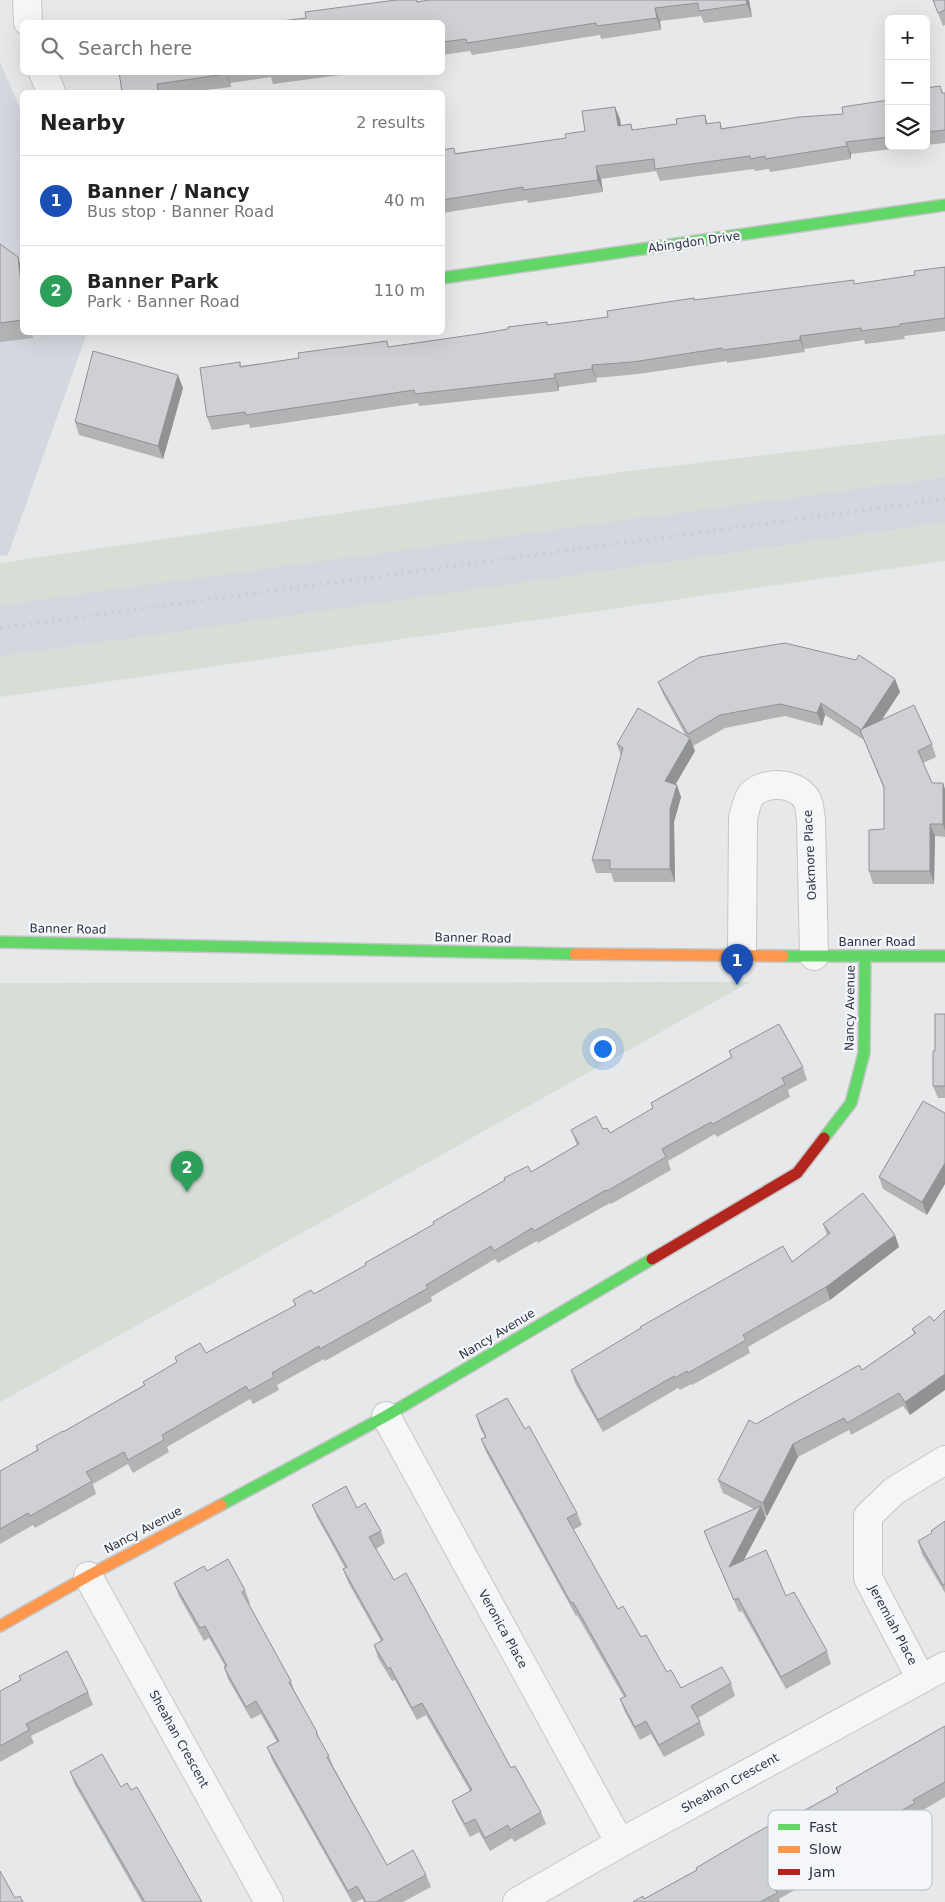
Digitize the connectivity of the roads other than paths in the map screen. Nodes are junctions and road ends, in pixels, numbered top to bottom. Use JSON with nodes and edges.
{"nodes":[{"id":1,"x":27,"y":0,"type":"edge"},
{"id":2,"x":28,"y":20,"type":"edge"},
{"id":3,"x":43,"y":75,"type":"edge"},
{"id":4,"x":50,"y":90,"type":"edge"},
{"id":5,"x":945,"y":205,"type":"edge"},
{"id":6,"x":445,"y":278,"type":"edge"},
{"id":7,"x":0,"y":942,"type":"edge"},
{"id":8,"x":742,"y":955,"type":"junction"},
{"id":9,"x":814,"y":956,"type":"junction"},
{"id":10,"x":945,"y":956,"type":"edge"},
{"id":11,"x":865,"y":957,"type":"junction"},
{"id":12,"x":386,"y":1416,"type":"junction"},
{"id":13,"x":945,"y":1460,"type":"edge"},
{"id":14,"x":88,"y":1576,"type":"junction"},
{"id":15,"x":0,"y":1626,"type":"edge"},
{"id":16,"x":945,"y":1666,"type":"edge"},
{"id":17,"x":921,"y":1679,"type":"junction"},
{"id":18,"x":620,"y":1843,"type":"junction"},
{"id":19,"x":269,"y":1902,"type":"edge"},
{"id":20,"x":517,"y":1902,"type":"edge"}],
"edges":[{"from":1,"to":2,"type":"street"},
{"from":3,"to":4,"type":"street"},
{"from":5,"to":6,"type":"street","name":"Abingdon Drive"},
{"from":7,"to":8,"type":"street","name":"Banner Road"},
{"from":8,"to":9,"type":"street","name":"Banner Road"},
{"from":8,"to":9,"type":"street","name":"Oakmore Place"},
{"from":9,"to":11,"type":"street","name":"Banner Road"},
{"from":10,"to":11,"type":"street","name":"Banner Road"},
{"from":11,"to":12,"type":"street","name":"Nancy Avenue"},
{"from":12,"to":14,"type":"street","name":"Nancy Avenue"},
{"from":12,"to":18,"type":"street","name":"Veronica Place"},
{"from":13,"to":17,"type":"street","name":"Jeremiah Place"},
{"from":14,"to":15,"type":"street","name":"Nancy Avenue"},
{"from":14,"to":19,"type":"street","name":"Sheahan Crescent"},
{"from":16,"to":17,"type":"street","name":"Sheahan Crescent"},
{"from":17,"to":18,"type":"street","name":"Sheahan Crescent"},
{"from":18,"to":20,"type":"street","name":"Sheahan Crescent"}]}
